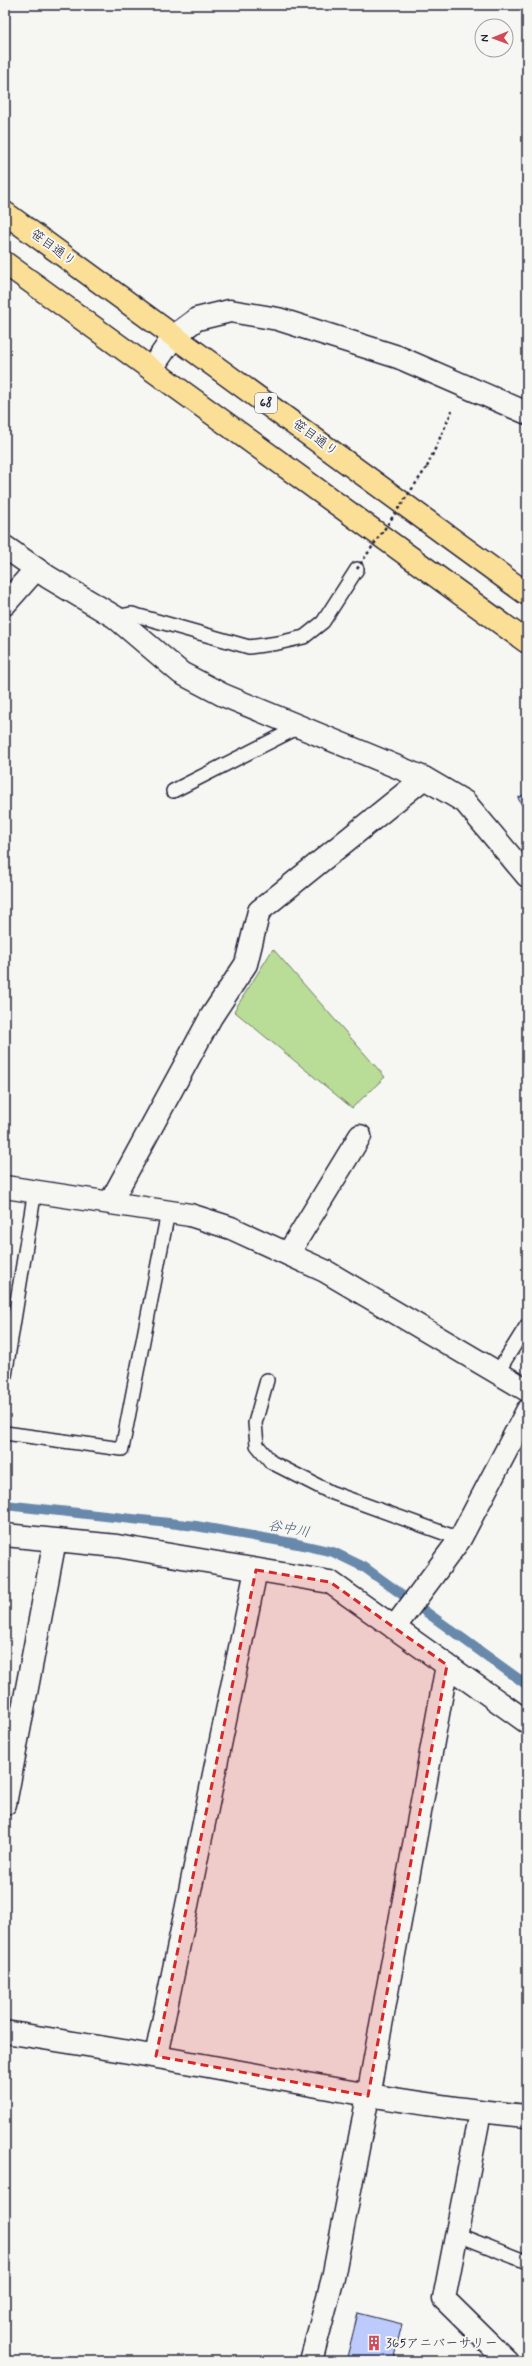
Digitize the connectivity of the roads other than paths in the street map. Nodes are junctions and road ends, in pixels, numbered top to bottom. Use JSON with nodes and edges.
{"nodes":[{"id":1,"x":5,"y":213,"type":"edge"},
{"id":2,"x":5,"y":263,"type":"edge"},
{"id":3,"x":174,"y":336,"type":"junction"},
{"id":4,"x":152,"y":368,"type":"junction"},
{"id":5,"x":527,"y":412,"type":"edge"},
{"id":6,"x":5,"y":547,"type":"edge"},
{"id":7,"x":36,"y":569,"type":"junction"},
{"id":8,"x":357,"y":570,"type":"road end"},
{"id":9,"x":527,"y":594,"type":"edge"},
{"id":10,"x":5,"y":604,"type":"edge"},
{"id":11,"x":115,"y":617,"type":"junction"},
{"id":12,"x":527,"y":642,"type":"edge"},
{"id":13,"x":300,"y":727,"type":"junction"},
{"id":14,"x":424,"y":778,"type":"junction"},
{"id":15,"x":173,"y":791,"type":"dead end"},
{"id":16,"x":527,"y":876,"type":"edge"},
{"id":17,"x":360,"y":1136,"type":"dead end"},
{"id":18,"x":5,"y":1187,"type":"edge"},
{"id":19,"x":35,"y":1190,"type":"junction"},
{"id":20,"x":110,"y":1202,"type":"junction"},
{"id":21,"x":168,"y":1212,"type":"junction"},
{"id":22,"x":288,"y":1254,"type":"junction"},
{"id":23,"x":527,"y":1324,"type":"edge"},
{"id":24,"x":498,"y":1372,"type":"junction"},
{"id":25,"x":5,"y":1376,"type":"edge"},
{"id":26,"x":267,"y":1380,"type":"dead end"},
{"id":27,"x":527,"y":1390,"type":"edge"},
{"id":28,"x":527,"y":1411,"type":"edge"},
{"id":29,"x":5,"y":1433,"type":"edge"},
{"id":30,"x":5,"y":1535,"type":"edge"},
{"id":31,"x":460,"y":1539,"type":"junction"},
{"id":32,"x":55,"y":1540,"type":"junction"},
{"id":33,"x":256,"y":1570,"type":"junction"},
{"id":34,"x":398,"y":1621,"type":"junction"},
{"id":35,"x":447,"y":1665,"type":"junction"},
{"id":36,"x":527,"y":1722,"type":"edge"},
{"id":37,"x":5,"y":1803,"type":"edge"},
{"id":38,"x":5,"y":2032,"type":"edge"},
{"id":39,"x":156,"y":2056,"type":"junction"},
{"id":40,"x":368,"y":2096,"type":"junction"},
{"id":41,"x":480,"y":2112,"type":"junction"},
{"id":42,"x":527,"y":2116,"type":"edge"},
{"id":43,"x":456,"y":2234,"type":"junction"},
{"id":44,"x":527,"y":2262,"type":"edge"},
{"id":45,"x":311,"y":2361,"type":"edge"},
{"id":46,"x":507,"y":2361,"type":"edge"}],
"edges":[{"from":1,"to":3,"type":"main road","name":"笹目通り","number":"68"},
{"from":2,"to":4,"type":"main road"},
{"from":3,"to":4,"type":"street"},
{"from":3,"to":5,"type":"street"},
{"from":3,"to":9,"type":"main road","name":"笹目通り","number":"68"},
{"from":4,"to":12,"type":"main road"},
{"from":6,"to":7,"type":"street"},
{"from":7,"to":10,"type":"street"},
{"from":7,"to":11,"type":"street"},
{"from":8,"to":11,"type":"lane"},
{"from":11,"to":13,"type":"street"},
{"from":13,"to":14,"type":"street"},
{"from":13,"to":15,"type":"lane"},
{"from":14,"to":16,"type":"street"},
{"from":14,"to":20,"type":"street"},
{"from":17,"to":22,"type":"street"},
{"from":18,"to":19,"type":"street"},
{"from":19,"to":20,"type":"street"},
{"from":19,"to":25,"type":"lane"},
{"from":20,"to":21,"type":"street"},
{"from":21,"to":22,"type":"street"},
{"from":21,"to":29,"type":"lane"},
{"from":22,"to":24,"type":"street"},
{"from":23,"to":24,"type":"lane"},
{"from":24,"to":27,"type":"street"},
{"from":26,"to":31,"type":"lane"},
{"from":28,"to":31,"type":"street"},
{"from":30,"to":32,"type":"street"},
{"from":31,"to":34,"type":"street"},
{"from":32,"to":33,"type":"street"},
{"from":32,"to":37,"type":"street"},
{"from":33,"to":34,"type":"street"},
{"from":33,"to":39,"type":"street"},
{"from":34,"to":35,"type":"street"},
{"from":35,"to":36,"type":"street"},
{"from":35,"to":40,"type":"street"},
{"from":38,"to":39,"type":"street"},
{"from":39,"to":40,"type":"street"},
{"from":40,"to":41,"type":"street"},
{"from":40,"to":45,"type":"street"},
{"from":41,"to":42,"type":"street"},
{"from":41,"to":43,"type":"street"},
{"from":43,"to":44,"type":"lane"},
{"from":43,"to":46,"type":"street"}]}
